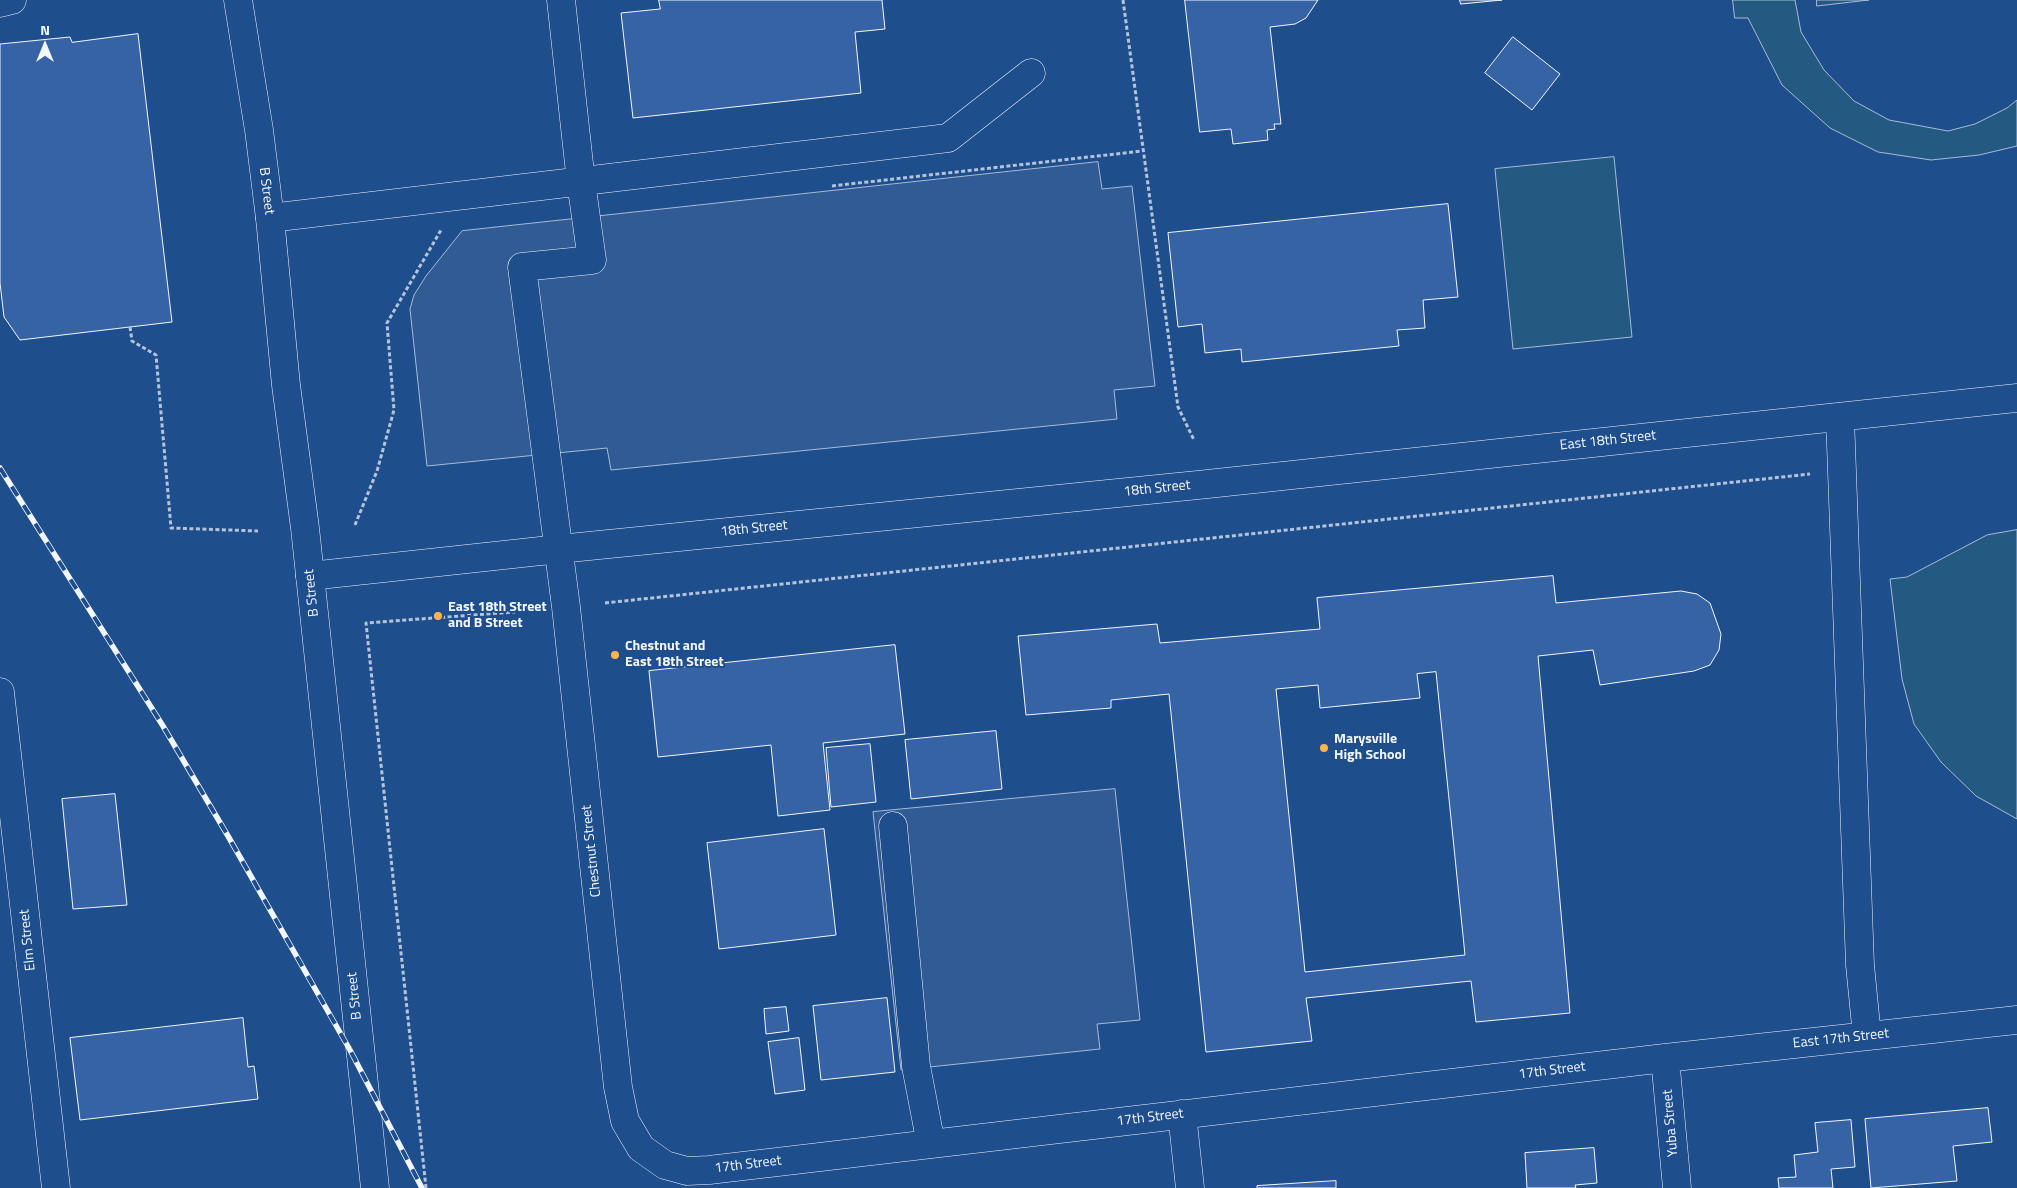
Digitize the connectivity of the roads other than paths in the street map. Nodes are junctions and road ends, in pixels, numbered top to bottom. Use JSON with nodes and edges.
{"nodes":[{"id":1,"x":12,"y":0,"type":"edge"},
{"id":2,"x":238,"y":0,"type":"edge"},
{"id":3,"x":560,"y":0,"type":"edge"},
{"id":4,"x":0,"y":3,"type":"edge"},
{"id":5,"x":1031,"y":73,"type":"dead end"},
{"id":6,"x":580,"y":182,"type":"junction"},
{"id":7,"x":270,"y":218,"type":"junction"},
{"id":8,"x":2017,"y":398,"type":"edge"},
{"id":9,"x":1840,"y":416,"type":"junction"},
{"id":10,"x":1198,"y":484,"type":"joint"},
{"id":11,"x":559,"y":549,"type":"junction"},
{"id":12,"x":310,"y":576,"type":"junction"},
{"id":13,"x":0,"y":692,"type":"edge"},
{"id":14,"x":893,"y":826,"type":"dead end"},
{"id":15,"x":2017,"y":1020,"type":"edge"},
{"id":16,"x":1867,"y":1036,"type":"junction"},
{"id":17,"x":1665,"y":1058,"type":"junction"},
{"id":18,"x":1182,"y":1114,"type":"junction"},
{"id":19,"x":931,"y":1144,"type":"junction"},
{"id":20,"x":641,"y":1148,"type":"joint"},
{"id":21,"x":56,"y":1188,"type":"edge"},
{"id":22,"x":375,"y":1188,"type":"edge"},
{"id":23,"x":1190,"y":1188,"type":"edge"},
{"id":24,"x":1677,"y":1188,"type":"edge"}],
"edges":[{"from":1,"to":4,"type":"main road"},
{"from":2,"to":7,"type":"main road","name":"B Street"},
{"from":3,"to":6,"type":"main road"},
{"from":5,"to":6,"type":"main road"},
{"from":6,"to":7,"type":"main road"},
{"from":6,"to":11,"type":"main road","name":"Chestnut Street"},
{"from":7,"to":12,"type":"main road","name":"B Street"},
{"from":8,"to":9,"type":"main road","name":"East 18th Street"},
{"from":9,"to":10,"type":"main road","name":"East 18th Street"},
{"from":9,"to":16,"type":"main road"},
{"from":10,"to":11,"type":"main road","name":"18th Street"},
{"from":11,"to":12,"type":"main road","name":"18th Street"},
{"from":11,"to":20,"type":"main road","name":"Chestnut Street"},
{"from":12,"to":22,"type":"main road","name":"B Street"},
{"from":13,"to":21,"type":"main road","name":"Elm Street"},
{"from":14,"to":19,"type":"main road"},
{"from":15,"to":16,"type":"main road","name":"East 17th Street"},
{"from":16,"to":17,"type":"main road","name":"East 17th Street"},
{"from":17,"to":18,"type":"main road","name":"17th Street"},
{"from":17,"to":24,"type":"main road","name":"Yuba Street"},
{"from":18,"to":19,"type":"main road","name":"17th Street"},
{"from":18,"to":23,"type":"main road"},
{"from":19,"to":20,"type":"main road","name":"17th Street"}]}
